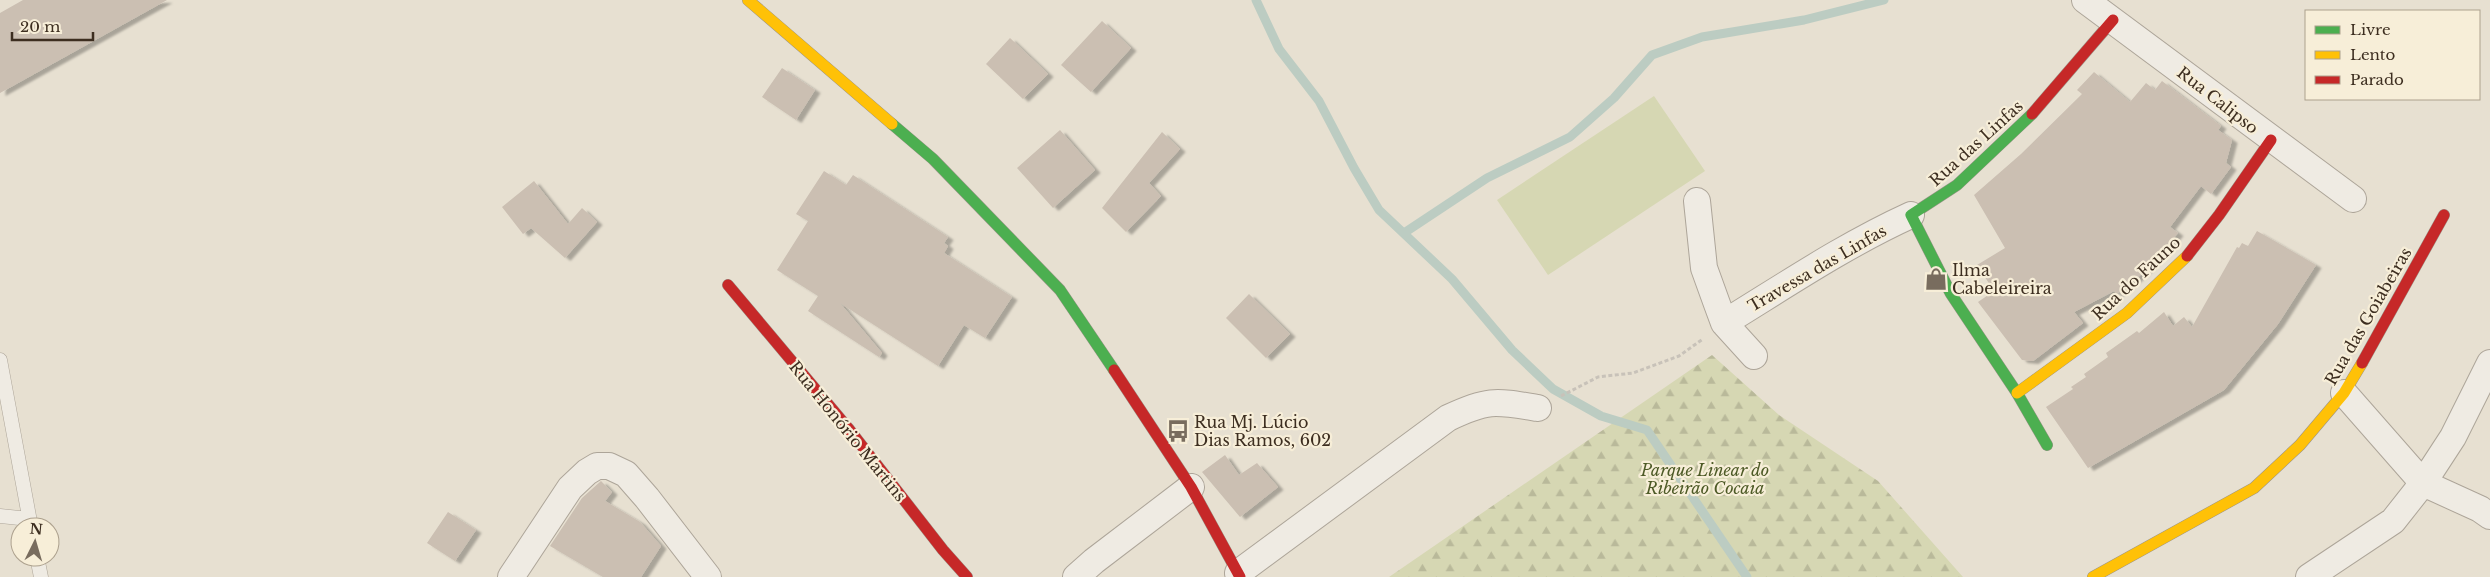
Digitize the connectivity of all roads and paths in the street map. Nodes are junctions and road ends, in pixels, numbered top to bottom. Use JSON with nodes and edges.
{"nodes":[{"id":1,"x":748,"y":0,"type":"edge"},
{"id":2,"x":2085,"y":0,"type":"edge"},
{"id":3,"x":2113,"y":20,"type":"junction"},
{"id":4,"x":2271,"y":140,"type":"junction"},
{"id":5,"x":2352,"y":199,"type":"dead end"},
{"id":6,"x":1697,"y":201,"type":"dead end"},
{"id":7,"x":1911,"y":215,"type":"junction"},
{"id":8,"x":2444,"y":215,"type":"dead end"},
{"id":9,"x":728,"y":286,"type":"dead end"},
{"id":10,"x":1724,"y":323,"type":"junction"},
{"id":11,"x":1754,"y":356,"type":"dead end"},
{"id":12,"x":0,"y":360,"type":"edge"},
{"id":13,"x":2490,"y":362,"type":"edge"},
{"id":14,"x":2017,"y":393,"type":"junction"},
{"id":15,"x":2344,"y":393,"type":"junction"},
{"id":16,"x":1538,"y":408,"type":"joint"},
{"id":17,"x":2046,"y":445,"type":"dead end"},
{"id":18,"x":2424,"y":483,"type":"junction"},
{"id":19,"x":1191,"y":487,"type":"junction"},
{"id":20,"x":2490,"y":516,"type":"edge"},
{"id":21,"x":29,"y":517,"type":"edge"},
{"id":22,"x":1239,"y":575,"type":"edge"},
{"id":23,"x":511,"y":577,"type":"edge"},
{"id":24,"x":708,"y":577,"type":"edge"},
{"id":25,"x":967,"y":577,"type":"edge"},
{"id":26,"x":1076,"y":577,"type":"edge"},
{"id":27,"x":2093,"y":577,"type":"edge"},
{"id":28,"x":2309,"y":577,"type":"edge"}],
"edges":[{"from":1,"to":19,"type":"street"},
{"from":2,"to":3,"type":"street","name":"Rua Calipso"},
{"from":3,"to":4,"type":"street","name":"Rua Calipso"},
{"from":3,"to":7,"type":"street","name":"Rua das Linfas"},
{"from":4,"to":5,"type":"street","name":"Rua Calipso"},
{"from":4,"to":14,"type":"street","name":"Rua do Fauno"},
{"from":6,"to":10,"type":"street"},
{"from":7,"to":10,"type":"street","name":"Travessa das Linfas"},
{"from":7,"to":14,"type":"street"},
{"from":8,"to":15,"type":"street","name":"Rua das Goiabeiras"},
{"from":9,"to":25,"type":"street","name":"Rua Honório Martins"},
{"from":10,"to":11,"type":"street"},
{"from":10,"to":16,"type":"path"},
{"from":12,"to":21,"type":"lane"},
{"from":13,"to":18,"type":"street"},
{"from":14,"to":17,"type":"street"},
{"from":15,"to":18,"type":"street"},
{"from":15,"to":27,"type":"street","name":"Rua das Goiabeiras"},
{"from":16,"to":22,"type":"street"},
{"from":18,"to":20,"type":"street"},
{"from":18,"to":28,"type":"street"},
{"from":19,"to":22,"type":"street"},
{"from":19,"to":26,"type":"street"},
{"from":23,"to":24,"type":"street"}]}
